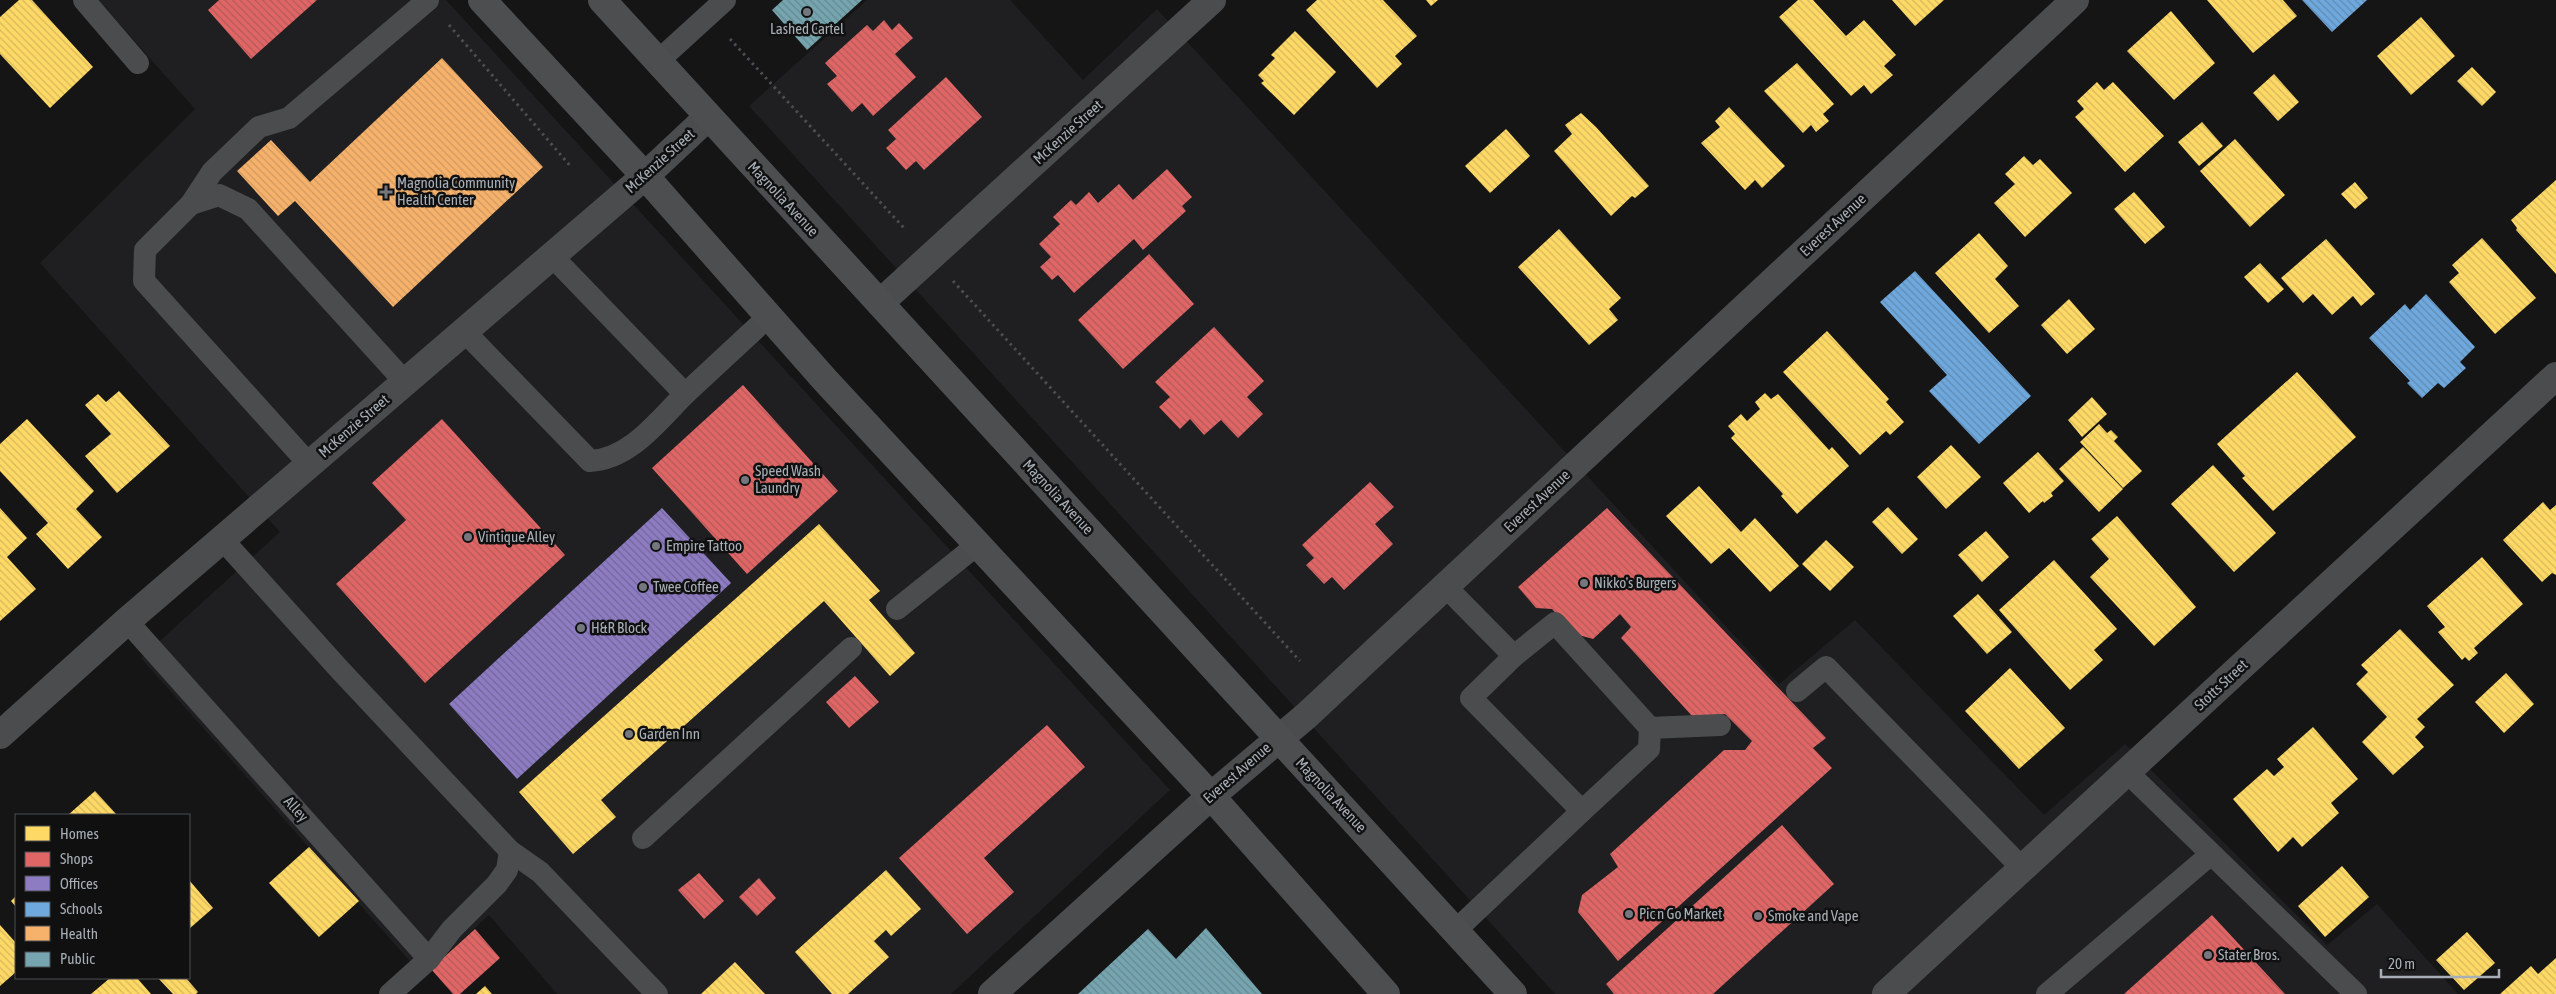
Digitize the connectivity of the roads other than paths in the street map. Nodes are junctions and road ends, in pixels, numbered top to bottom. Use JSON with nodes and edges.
{"nodes":[{"id":1,"x":84,"y":0,"type":"edge"},
{"id":2,"x":428,"y":0,"type":"edge"},
{"id":3,"x":482,"y":0,"type":"edge"},
{"id":4,"x":602,"y":0,"type":"edge"},
{"id":5,"x":725,"y":0,"type":"edge"},
{"id":6,"x":1212,"y":0,"type":"edge"},
{"id":7,"x":2075,"y":0,"type":"edge"},
{"id":8,"x":657,"y":62,"type":"junction"},
{"id":9,"x":138,"y":63,"type":"dead end"},
{"id":10,"x":708,"y":117,"type":"junction"},
{"id":11,"x":645,"y":176,"type":"junction"},
{"id":12,"x":191,"y":204,"type":"junction"},
{"id":13,"x":552,"y":256,"type":"junction"},
{"id":14,"x":880,"y":304,"type":"junction"},
{"id":15,"x":768,"y":316,"type":"junction"},
{"id":16,"x":464,"y":331,"type":"junction"},
{"id":17,"x":2556,"y":376,"type":"edge"},
{"id":18,"x":405,"y":382,"type":"junction"},
{"id":19,"x":685,"y":394,"type":"junction"},
{"id":20,"x":309,"y":464,"type":"junction"},
{"id":21,"x":222,"y":539,"type":"junction"},
{"id":22,"x":977,"y":545,"type":"junction"},
{"id":23,"x":1445,"y":586,"type":"junction"},
{"id":24,"x":897,"y":608,"type":"dead end"},
{"id":25,"x":127,"y":621,"type":"junction"},
{"id":26,"x":851,"y":648,"type":"dead end"},
{"id":27,"x":1514,"y":656,"type":"junction"},
{"id":28,"x":1797,"y":691,"type":"dead end"},
{"id":29,"x":1720,"y":725,"type":"dead end"},
{"id":30,"x":1650,"y":728,"type":"junction"},
{"id":31,"x":0,"y":734,"type":"edge"},
{"id":32,"x":1278,"y":737,"type":"junction"},
{"id":33,"x":2127,"y":772,"type":"junction"},
{"id":34,"x":1211,"y":796,"type":"junction"},
{"id":35,"x":1582,"y":811,"type":"junction"},
{"id":36,"x":643,"y":838,"type":"dead end"},
{"id":37,"x":510,"y":851,"type":"junction"},
{"id":38,"x":2210,"y":855,"type":"junction"},
{"id":39,"x":2022,"y":868,"type":"junction"},
{"id":40,"x":1456,"y":930,"type":"junction"},
{"id":41,"x":429,"y":959,"type":"junction"},
{"id":42,"x":390,"y":994,"type":"edge"},
{"id":43,"x":657,"y":994,"type":"edge"},
{"id":44,"x":992,"y":994,"type":"edge"},
{"id":45,"x":1386,"y":994,"type":"edge"},
{"id":46,"x":1513,"y":994,"type":"edge"},
{"id":47,"x":1886,"y":994,"type":"edge"},
{"id":48,"x":2047,"y":994,"type":"edge"},
{"id":49,"x":2356,"y":994,"type":"edge"}],
"edges":[{"from":1,"to":9,"type":"lane"},
{"from":2,"to":12,"type":"lane"},
{"from":3,"to":11,"type":"main road"},
{"from":4,"to":8,"type":"main road","name":"Magnolia Avenue"},
{"from":5,"to":8,"type":"lane"},
{"from":6,"to":14,"type":"street","name":"McKenzie Street"},
{"from":7,"to":23,"type":"street","name":"Everest Avenue"},
{"from":8,"to":10,"type":"main road","name":"Magnolia Avenue"},
{"from":10,"to":11,"type":"street","name":"McKenzie Street"},
{"from":10,"to":14,"type":"main road","name":"Magnolia Avenue"},
{"from":11,"to":13,"type":"street","name":"McKenzie Street"},
{"from":11,"to":15,"type":"main road"},
{"from":12,"to":18,"type":"lane"},
{"from":12,"to":20,"type":"lane"},
{"from":13,"to":16,"type":"street","name":"McKenzie Street"},
{"from":13,"to":19,"type":"lane"},
{"from":14,"to":32,"type":"main road","name":"Magnolia Avenue"},
{"from":15,"to":19,"type":"lane"},
{"from":15,"to":22,"type":"main road"},
{"from":16,"to":18,"type":"street","name":"McKenzie Street"},
{"from":16,"to":19,"type":"lane"},
{"from":17,"to":33,"type":"street","name":"Stotts Street"},
{"from":18,"to":20,"type":"street","name":"McKenzie Street"},
{"from":20,"to":21,"type":"street","name":"McKenzie Street"},
{"from":21,"to":25,"type":"street","name":"McKenzie Street"},
{"from":21,"to":37,"type":"lane"},
{"from":22,"to":24,"type":"lane"},
{"from":22,"to":34,"type":"main road"},
{"from":23,"to":27,"type":"lane"},
{"from":23,"to":32,"type":"street","name":"Everest Avenue"},
{"from":25,"to":31,"type":"street","name":"McKenzie Street"},
{"from":25,"to":41,"type":"lane","name":"Alley"},
{"from":26,"to":36,"type":"lane"},
{"from":27,"to":30,"type":"lane"},
{"from":27,"to":35,"type":"lane"},
{"from":28,"to":39,"type":"lane"},
{"from":29,"to":30,"type":"lane"},
{"from":30,"to":35,"type":"lane"},
{"from":32,"to":34,"type":"street","name":"Everest Avenue"},
{"from":32,"to":40,"type":"main road","name":"Magnolia Avenue"},
{"from":33,"to":38,"type":"lane"},
{"from":33,"to":39,"type":"street","name":"Stotts Street"},
{"from":34,"to":44,"type":"street","name":"Everest Avenue"},
{"from":34,"to":45,"type":"main road"},
{"from":35,"to":40,"type":"lane"},
{"from":37,"to":41,"type":"lane"},
{"from":37,"to":43,"type":"lane"},
{"from":38,"to":48,"type":"lane"},
{"from":38,"to":49,"type":"lane"},
{"from":39,"to":47,"type":"street","name":"Stotts Street"},
{"from":40,"to":46,"type":"main road","name":"Magnolia Avenue"},
{"from":41,"to":42,"type":"lane"}]}
